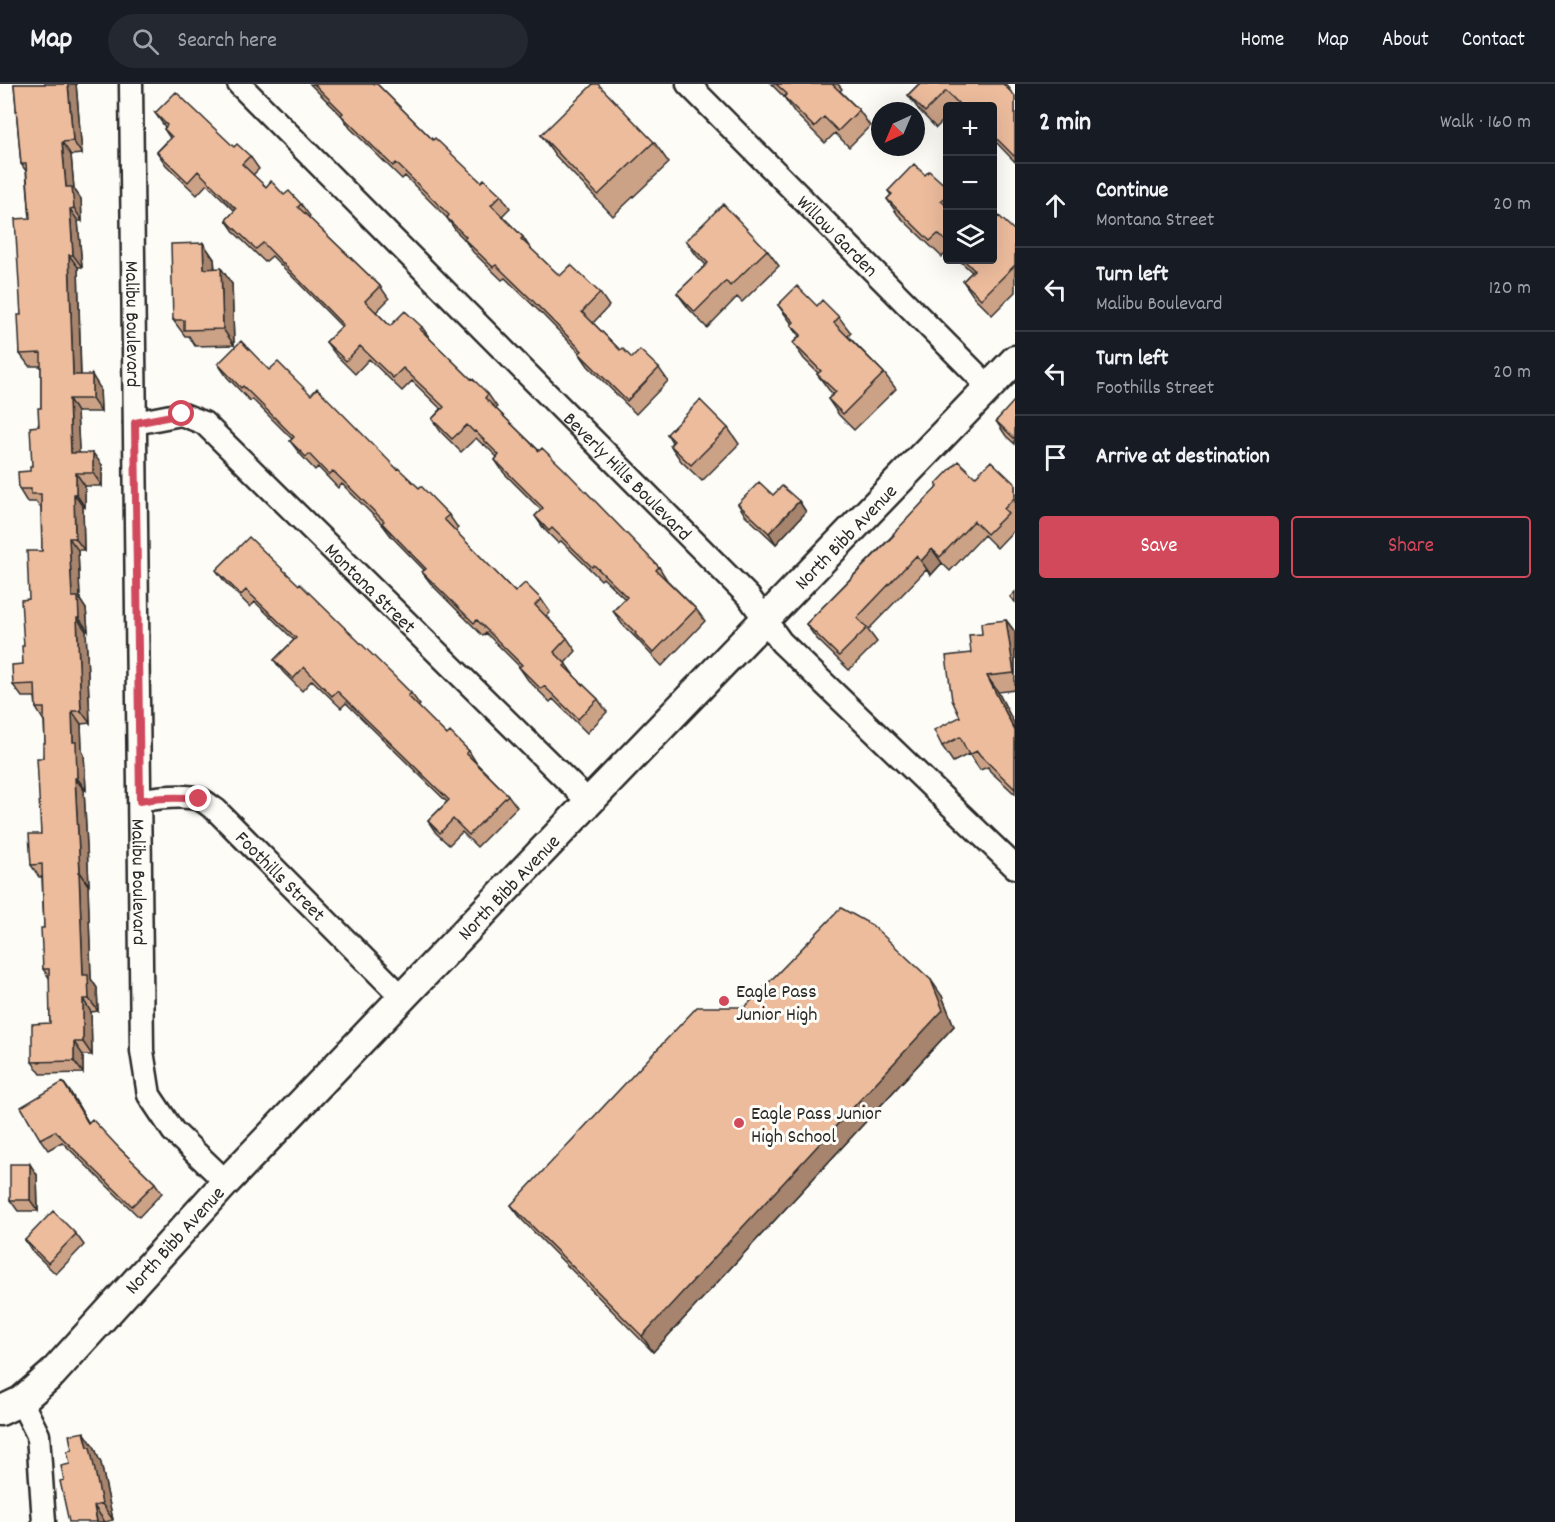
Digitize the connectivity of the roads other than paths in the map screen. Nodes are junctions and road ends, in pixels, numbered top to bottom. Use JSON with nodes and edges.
{"nodes":[{"id":1,"x":131,"y":84,"type":"edge"},
{"id":2,"x":239,"y":84,"type":"edge"},
{"id":3,"x":688,"y":84,"type":"edge"},
{"id":4,"x":1015,"y":360,"type":"edge"},
{"id":5,"x":989,"y":387,"type":"junction"},
{"id":6,"x":135,"y":423,"type":"junction"},
{"id":7,"x":765,"y":620,"type":"junction"},
{"id":8,"x":140,"y":801,"type":"junction"},
{"id":9,"x":589,"y":802,"type":"junction"},
{"id":10,"x":1015,"y":867,"type":"edge"},
{"id":11,"x":402,"y":997,"type":"junction"},
{"id":12,"x":226,"y":1182,"type":"junction"},
{"id":13,"x":10,"y":1406,"type":"edge"},
{"id":14,"x":44,"y":1522,"type":"edge"}],
"edges":[{"from":1,"to":6,"type":"street","name":"Malibu Boulevard"},
{"from":2,"to":7,"type":"street","name":"Beverly Hills Boulevard"},
{"from":3,"to":5,"type":"street","name":"Willow Garden"},
{"from":4,"to":5,"type":"main road","name":"North Bibb Avenue"},
{"from":5,"to":7,"type":"main road","name":"North Bibb Avenue"},
{"from":6,"to":8,"type":"street","name":"Malibu Boulevard"},
{"from":6,"to":9,"type":"street","name":"Montana Street"},
{"from":7,"to":9,"type":"main road","name":"North Bibb Avenue"},
{"from":7,"to":10,"type":"street","name":"Beverly Hills Boulevard"},
{"from":8,"to":11,"type":"street","name":"Foothills Street"},
{"from":8,"to":12,"type":"street","name":"Malibu Boulevard"},
{"from":9,"to":11,"type":"main road","name":"North Bibb Avenue"},
{"from":11,"to":12,"type":"main road","name":"North Bibb Avenue"},
{"from":12,"to":13,"type":"main road","name":"North Bibb Avenue"},
{"from":13,"to":14,"type":"street"}]}
